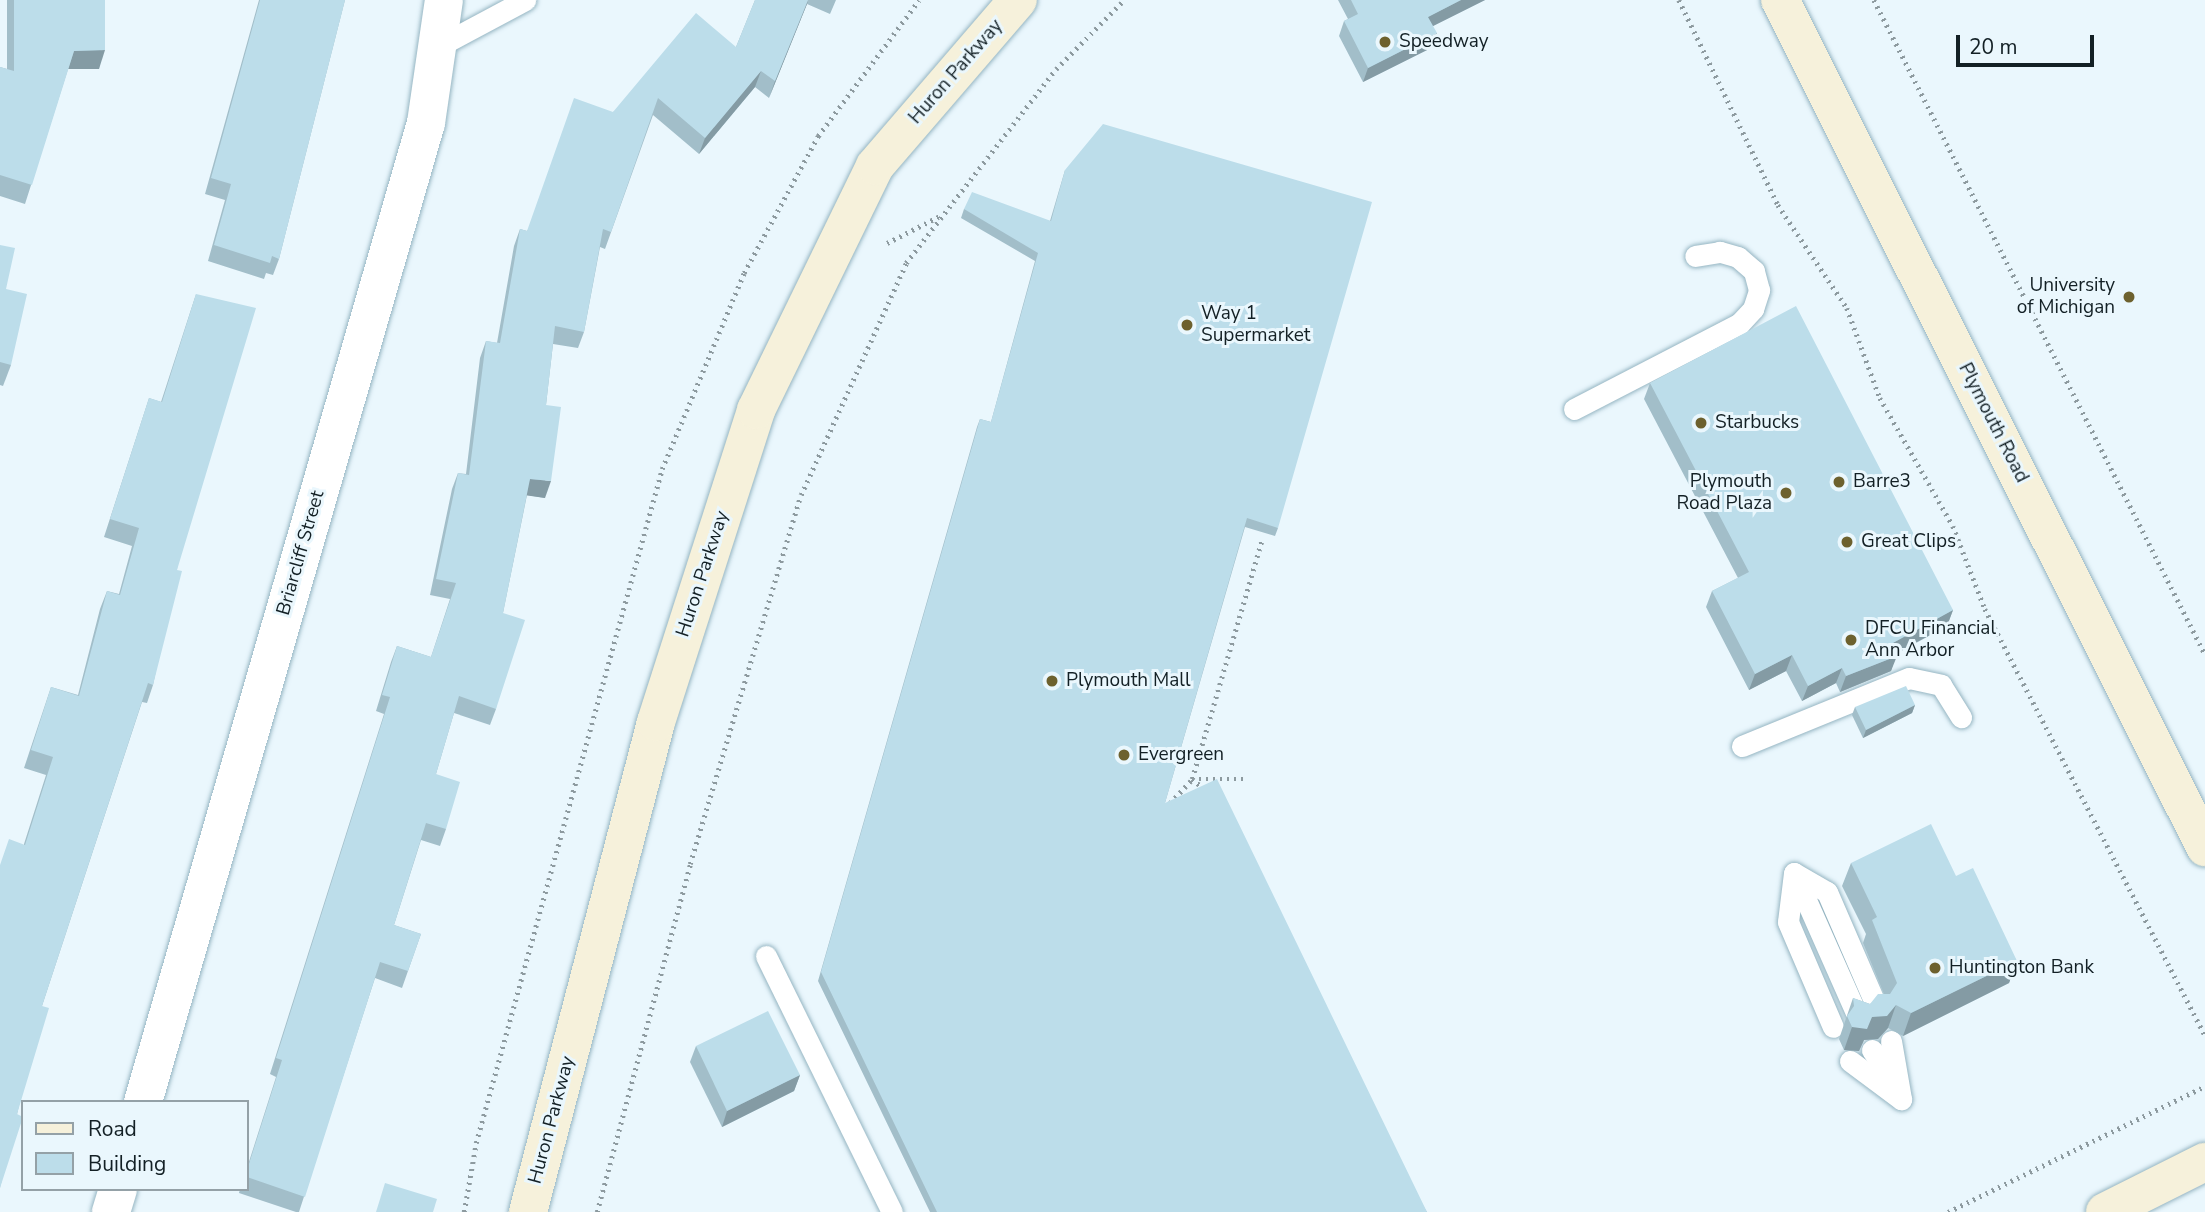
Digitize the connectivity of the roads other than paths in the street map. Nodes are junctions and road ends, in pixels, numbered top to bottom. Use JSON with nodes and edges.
{"nodes":[{"id":1,"x":444,"y":0,"type":"edge"},
{"id":2,"x":525,"y":0,"type":"edge"},
{"id":3,"x":1018,"y":0,"type":"edge"},
{"id":4,"x":1780,"y":0,"type":"edge"},
{"id":5,"x":437,"y":47,"type":"junction"},
{"id":6,"x":1695,"y":256,"type":"dead end"},
{"id":7,"x":1574,"y":409,"type":"dead end"},
{"id":8,"x":1961,"y":717,"type":"dead end"},
{"id":9,"x":1742,"y":746,"type":"dead end"},
{"id":10,"x":2205,"y":847,"type":"edge"},
{"id":11,"x":766,"y":956,"type":"dead end"},
{"id":12,"x":1866,"y":1010,"type":"edge"},
{"id":13,"x":1833,"y":1027,"type":"dead end"},
{"id":14,"x":1891,"y":1041,"type":"edge"},
{"id":15,"x":1872,"y":1051,"type":"edge"},
{"id":16,"x":1850,"y":1061,"type":"dead end"},
{"id":17,"x":1901,"y":1099,"type":"junction"},
{"id":18,"x":144,"y":1100,"type":"edge"},
{"id":19,"x":2205,"y":1162,"type":"edge"},
{"id":20,"x":117,"y":1191,"type":"edge"},
{"id":21,"x":111,"y":1212,"type":"edge"},
{"id":22,"x":528,"y":1212,"type":"edge"},
{"id":23,"x":892,"y":1212,"type":"edge"},
{"id":24,"x":2105,"y":1212,"type":"edge"}],
"edges":[{"from":1,"to":5,"type":"street","name":"Briarcliff Street"},
{"from":2,"to":5,"type":"lane"},
{"from":3,"to":22,"type":"main road","name":"Huron Parkway"},
{"from":4,"to":10,"type":"main road","name":"Plymouth Road"},
{"from":5,"to":18,"type":"street","name":"Briarcliff Street"},
{"from":6,"to":7,"type":"lane"},
{"from":8,"to":9,"type":"lane"},
{"from":11,"to":23,"type":"lane"},
{"from":12,"to":13,"type":"lane"},
{"from":14,"to":17,"type":"lane"},
{"from":15,"to":17,"type":"lane"},
{"from":16,"to":17,"type":"lane"},
{"from":19,"to":24,"type":"main road"},
{"from":20,"to":21,"type":"street"}]}
